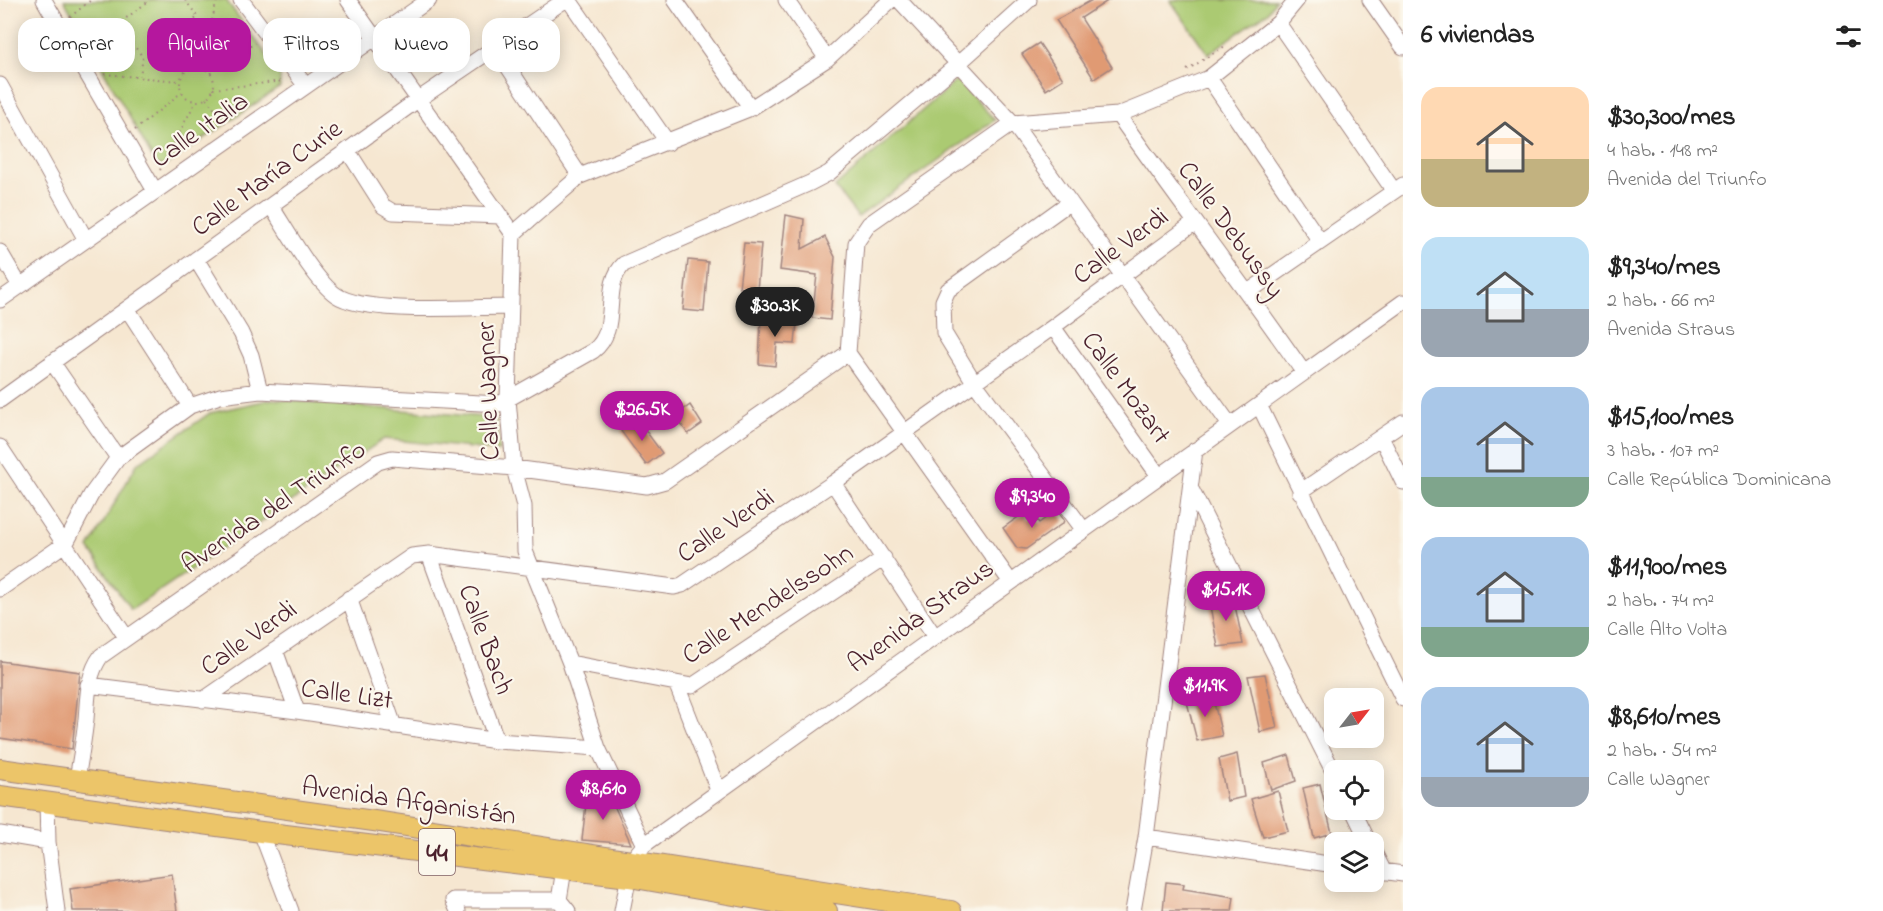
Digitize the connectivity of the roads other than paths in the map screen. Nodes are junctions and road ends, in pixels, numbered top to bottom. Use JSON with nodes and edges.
{"nodes":[{"id":1,"x":44,"y":0,"type":"edge"},
{"id":2,"x":242,"y":0,"type":"edge"},
{"id":3,"x":348,"y":0,"type":"edge"},
{"id":4,"x":429,"y":0,"type":"edge"},
{"id":5,"x":567,"y":0,"type":"edge"},
{"id":6,"x":675,"y":0,"type":"edge"},
{"id":7,"x":786,"y":0,"type":"edge"},
{"id":8,"x":891,"y":0,"type":"edge"},
{"id":9,"x":898,"y":0,"type":"edge"},
{"id":10,"x":1029,"y":0,"type":"edge"},
{"id":11,"x":1297,"y":0,"type":"edge"},
{"id":12,"x":1370,"y":0,"type":"edge"},
{"id":13,"x":404,"y":18,"type":"edge"},
{"id":14,"x":539,"y":18,"type":"edge"},
{"id":15,"x":1278,"y":22,"type":"junction"},
{"id":16,"x":373,"y":34,"type":"edge"},
{"id":17,"x":373,"y":40,"type":"edge"},
{"id":18,"x":1403,"y":47,"type":"edge"},
{"id":19,"x":482,"y":56,"type":"edge"},
{"id":20,"x":827,"y":59,"type":"junction"},
{"id":21,"x":958,"y":64,"type":"junction"},
{"id":22,"x":400,"y":72,"type":"edge"},
{"id":23,"x":511,"y":72,"type":"edge"},
{"id":24,"x":1209,"y":78,"type":"junction"},
{"id":25,"x":0,"y":85,"type":"edge"},
{"id":26,"x":305,"y":85,"type":"junction"},
{"id":27,"x":419,"y":99,"type":"junction"},
{"id":28,"x":751,"y":108,"type":"junction"},
{"id":29,"x":1118,"y":115,"type":"junction"},
{"id":30,"x":1013,"y":123,"type":"junction"},
{"id":31,"x":668,"y":143,"type":"junction"},
{"id":32,"x":348,"y":151,"type":"junction"},
{"id":33,"x":579,"y":176,"type":"junction"},
{"id":34,"x":1398,"y":188,"type":"edge"},
{"id":35,"x":155,"y":191,"type":"junction"},
{"id":36,"x":1070,"y":202,"type":"junction"},
{"id":37,"x":270,"y":206,"type":"junction"},
{"id":38,"x":501,"y":216,"type":"junction"},
{"id":39,"x":1194,"y":223,"type":"junction"},
{"id":40,"x":513,"y":234,"type":"junction"},
{"id":41,"x":86,"y":240,"type":"junction"},
{"id":42,"x":1320,"y":241,"type":"junction"},
{"id":43,"x":0,"y":252,"type":"edge"},
{"id":44,"x":196,"y":259,"type":"junction"},
{"id":45,"x":1120,"y":275,"type":"junction"},
{"id":46,"x":20,"y":286,"type":"junction"},
{"id":47,"x":1248,"y":292,"type":"junction"},
{"id":48,"x":0,"y":300,"type":"edge"},
{"id":49,"x":1403,"y":302,"type":"edge"},
{"id":50,"x":510,"y":307,"type":"junction"},
{"id":51,"x":128,"y":310,"type":"junction"},
{"id":52,"x":1053,"y":327,"type":"junction"},
{"id":53,"x":848,"y":353,"type":"junction"},
{"id":54,"x":52,"y":362,"type":"junction"},
{"id":55,"x":1304,"y":373,"type":"junction"},
{"id":56,"x":974,"y":382,"type":"junction"},
{"id":57,"x":260,"y":391,"type":"junction"},
{"id":58,"x":0,"y":399,"type":"edge"},
{"id":59,"x":508,"y":399,"type":"junction"},
{"id":60,"x":1259,"y":405,"type":"junction"},
{"id":61,"x":190,"y":406,"type":"junction"},
{"id":62,"x":1403,"y":422,"type":"edge"},
{"id":63,"x":1230,"y":425,"type":"junction"},
{"id":64,"x":903,"y":432,"type":"junction"},
{"id":65,"x":1381,"y":437,"type":"junction"},
{"id":66,"x":0,"y":447,"type":"edge"},
{"id":67,"x":1195,"y":450,"type":"junction"},
{"id":68,"x":118,"y":458,"type":"junction"},
{"id":69,"x":514,"y":468,"type":"junction"},
{"id":70,"x":1159,"y":476,"type":"junction"},
{"id":71,"x":1403,"y":482,"type":"edge"},
{"id":72,"x":833,"y":483,"type":"junction"},
{"id":73,"x":1192,"y":491,"type":"junction"},
{"id":74,"x":1300,"y":492,"type":"junction"},
{"id":75,"x":1083,"y":529,"type":"junction"},
{"id":76,"x":66,"y":543,"type":"junction"},
{"id":77,"x":429,"y":554,"type":"junction"},
{"id":78,"x":884,"y":558,"type":"junction"},
{"id":79,"x":532,"y":568,"type":"junction"},
{"id":80,"x":1010,"y":581,"type":"junction"},
{"id":81,"x":0,"y":589,"type":"edge"},
{"id":82,"x":349,"y":598,"type":"junction"},
{"id":83,"x":126,"y":637,"type":"junction"},
{"id":84,"x":935,"y":637,"type":"junction"},
{"id":85,"x":275,"y":650,"type":"junction"},
{"id":86,"x":570,"y":663,"type":"junction"},
{"id":87,"x":675,"y":683,"type":"junction"},
{"id":88,"x":88,"y":685,"type":"junction"},
{"id":89,"x":1403,"y":699,"type":"edge"},
{"id":90,"x":203,"y":700,"type":"junction"},
{"id":91,"x":297,"y":711,"type":"junction"},
{"id":92,"x":394,"y":726,"type":"junction"},
{"id":93,"x":498,"y":741,"type":"junction"},
{"id":94,"x":598,"y":748,"type":"junction"},
{"id":95,"x":1327,"y":760,"type":"edge"},
{"id":96,"x":0,"y":769,"type":"edge"},
{"id":97,"x":77,"y":780,"type":"junction"},
{"id":98,"x":718,"y":790,"type":"junction"},
{"id":99,"x":0,"y":795,"type":"edge"},
{"id":100,"x":47,"y":802,"type":"junction"},
{"id":101,"x":261,"y":832,"type":"junction"},
{"id":102,"x":0,"y":834,"type":"edge"},
{"id":103,"x":1146,"y":837,"type":"junction"},
{"id":104,"x":48,"y":842,"type":"junction"},
{"id":105,"x":635,"y":861,"type":"junction"},
{"id":106,"x":1324,"y":862,"type":"edge"},
{"id":107,"x":564,"y":869,"type":"junction"},
{"id":108,"x":1384,"y":872,"type":"edge"},
{"id":109,"x":1403,"y":874,"type":"edge"},
{"id":110,"x":563,"y":905,"type":"edge"},
{"id":111,"x":914,"y":908,"type":"edge"},
{"id":112,"x":790,"y":909,"type":"edge"},
{"id":113,"x":57,"y":911,"type":"edge"},
{"id":114,"x":291,"y":911,"type":"edge"},
{"id":115,"x":458,"y":911,"type":"edge"},
{"id":116,"x":622,"y":911,"type":"edge"},
{"id":117,"x":827,"y":911,"type":"edge"},
{"id":118,"x":951,"y":911,"type":"edge"},
{"id":119,"x":1133,"y":911,"type":"edge"}],
"edges":[{"from":1,"to":35,"type":"street"},
{"from":2,"to":26,"type":"street"},
{"from":3,"to":16,"type":"street"},
{"from":4,"to":13,"type":"street","name":"Calle Italia"},
{"from":5,"to":14,"type":"street","name":"Calle María Curie"},
{"from":5,"to":31,"type":"street"},
{"from":6,"to":28,"type":"street"},
{"from":7,"to":20,"type":"street"},
{"from":8,"to":20,"type":"street"},
{"from":9,"to":21,"type":"street"},
{"from":10,"to":21,"type":"street","name":"Avenida del Triunfo"},
{"from":11,"to":15,"type":"street"},
{"from":12,"to":18,"type":"street"},
{"from":15,"to":24,"type":"street"},
{"from":15,"to":34,"type":"street"},
{"from":17,"to":26,"type":"street","name":"Calle Italia"},
{"from":19,"to":27,"type":"street","name":"Calle María Curie"},
{"from":20,"to":28,"type":"street"},
{"from":21,"to":30,"type":"street"},
{"from":21,"to":59,"type":"street","name":"Avenida del Triunfo"},
{"from":22,"to":27,"type":"street"},
{"from":23,"to":33,"type":"street"},
{"from":24,"to":29,"type":"street"},
{"from":24,"to":42,"type":"street"},
{"from":25,"to":41,"type":"street"},
{"from":26,"to":35,"type":"street","name":"Calle Italia"},
{"from":27,"to":32,"type":"street","name":"Calle María Curie"},
{"from":27,"to":38,"type":"street"},
{"from":28,"to":31,"type":"street"},
{"from":29,"to":30,"type":"street"},
{"from":29,"to":39,"type":"street","name":"Calle Debussy"},
{"from":30,"to":36,"type":"street"},
{"from":30,"to":53,"type":"street"},
{"from":31,"to":33,"type":"street"},
{"from":32,"to":37,"type":"street","name":"Calle María Curie"},
{"from":32,"to":38,"type":"street"},
{"from":33,"to":40,"type":"street"},
{"from":34,"to":42,"type":"street"},
{"from":35,"to":41,"type":"street","name":"Calle Italia"},
{"from":36,"to":45,"type":"street"},
{"from":36,"to":56,"type":"street"},
{"from":37,"to":44,"type":"street","name":"Calle María Curie"},
{"from":37,"to":50,"type":"street"},
{"from":38,"to":40,"type":"street"},
{"from":39,"to":45,"type":"street","name":"Calle Verdi"},
{"from":39,"to":47,"type":"street","name":"Calle Debussy"},
{"from":40,"to":50,"type":"street","name":"Calle Wagner"},
{"from":41,"to":46,"type":"street","name":"Calle Italia"},
{"from":42,"to":47,"type":"street"},
{"from":43,"to":46,"type":"street"},
{"from":44,"to":51,"type":"street","name":"Calle María Curie"},
{"from":44,"to":57,"type":"street"},
{"from":45,"to":52,"type":"street","name":"Calle Verdi"},
{"from":45,"to":63,"type":"street"},
{"from":46,"to":48,"type":"street","name":"Calle Italia"},
{"from":47,"to":55,"type":"street","name":"Calle Debussy"},
{"from":49,"to":55,"type":"street","name":"Avenida Straus"},
{"from":50,"to":59,"type":"street","name":"Calle Wagner"},
{"from":51,"to":54,"type":"street","name":"Calle María Curie"},
{"from":51,"to":61,"type":"street"},
{"from":52,"to":56,"type":"street","name":"Calle Verdi"},
{"from":52,"to":70,"type":"street","name":"Calle Mozart"},
{"from":53,"to":64,"type":"street"},
{"from":53,"to":69,"type":"street","name":"Avenida del Triunfo"},
{"from":54,"to":58,"type":"street","name":"Calle María Curie"},
{"from":54,"to":68,"type":"street"},
{"from":55,"to":60,"type":"street","name":"Avenida Straus"},
{"from":56,"to":64,"type":"street","name":"Calle Verdi"},
{"from":56,"to":75,"type":"street"},
{"from":57,"to":59,"type":"street","name":"Avenida del Triunfo"},
{"from":57,"to":61,"type":"street","name":"Avenida del Triunfo"},
{"from":59,"to":69,"type":"street","name":"Calle Wagner"},
{"from":60,"to":63,"type":"street","name":"Avenida Straus"},
{"from":60,"to":74,"type":"street"},
{"from":61,"to":68,"type":"street","name":"Avenida del Triunfo"},
{"from":62,"to":65,"type":"street"},
{"from":63,"to":67,"type":"street","name":"Avenida Straus"},
{"from":64,"to":72,"type":"street","name":"Calle Verdi"},
{"from":64,"to":80,"type":"street"},
{"from":65,"to":71,"type":"street"},
{"from":65,"to":74,"type":"street"},
{"from":66,"to":76,"type":"street"},
{"from":67,"to":70,"type":"street","name":"Avenida Straus"},
{"from":67,"to":73,"type":"street"},
{"from":68,"to":76,"type":"street","name":"Avenida del Triunfo"},
{"from":69,"to":79,"type":"street","name":"Calle Wagner"},
{"from":69,"to":83,"type":"street","name":"Avenida del Triunfo"},
{"from":70,"to":75,"type":"street","name":"Avenida Straus"},
{"from":72,"to":78,"type":"street"},
{"from":72,"to":79,"type":"street","name":"Calle Verdi"},
{"from":73,"to":95,"type":"street"},
{"from":73,"to":103,"type":"street"},
{"from":74,"to":89,"type":"street"},
{"from":75,"to":80,"type":"street","name":"Avenida Straus"},
{"from":76,"to":81,"type":"street","name":"Avenida del Triunfo"},
{"from":76,"to":83,"type":"street"},
{"from":77,"to":79,"type":"street","name":"Calle Verdi"},
{"from":77,"to":82,"type":"street","name":"Calle Verdi"},
{"from":77,"to":93,"type":"street","name":"Calle Bach"},
{"from":78,"to":84,"type":"street"},
{"from":78,"to":87,"type":"street","name":"Calle Mendelssohn"},
{"from":79,"to":86,"type":"street","name":"Calle Wagner"},
{"from":80,"to":84,"type":"street","name":"Avenida Straus"},
{"from":82,"to":85,"type":"street","name":"Calle Verdi"},
{"from":82,"to":92,"type":"street"},
{"from":83,"to":88,"type":"street","name":"Avenida del Triunfo"},
{"from":84,"to":98,"type":"street","name":"Avenida Straus"},
{"from":85,"to":90,"type":"street","name":"Calle Verdi"},
{"from":85,"to":91,"type":"street"},
{"from":86,"to":87,"type":"street","name":"Calle Mendelssohn"},
{"from":86,"to":94,"type":"street","name":"Calle Wagner"},
{"from":87,"to":98,"type":"street"},
{"from":88,"to":90,"type":"street","name":"Calle Lizt"},
{"from":88,"to":97,"type":"street","name":"Avenida del Triunfo"},
{"from":90,"to":91,"type":"street","name":"Calle Lizt"},
{"from":91,"to":92,"type":"street","name":"Calle Lizt"},
{"from":92,"to":93,"type":"street","name":"Calle Lizt"},
{"from":93,"to":94,"type":"street","name":"Calle Lizt"},
{"from":94,"to":105,"type":"street","name":"Calle Wagner"},
{"from":96,"to":97,"type":"main road","name":"Avenida Afganistán","number":"44"},
{"from":97,"to":99,"type":"main road"},
{"from":97,"to":105,"type":"main road","name":"Avenida Afganistán","number":"44"},
{"from":98,"to":105,"type":"street","name":"Avenida Straus"},
{"from":99,"to":100,"type":"main road","name":"Avenida Afganistán","number":"44"},
{"from":100,"to":101,"type":"main road","name":"Avenida Afganistán","number":"44"},
{"from":100,"to":104,"type":"street"},
{"from":101,"to":107,"type":"main road","name":"Avenida Afganistán","number":"44"},
{"from":101,"to":114,"type":"street"},
{"from":102,"to":104,"type":"street"},
{"from":103,"to":106,"type":"street"},
{"from":103,"to":119,"type":"street"},
{"from":104,"to":113,"type":"street"},
{"from":105,"to":107,"type":"main road","name":"Avenida Afganistán","number":"44"},
{"from":105,"to":111,"type":"main road","name":"Avenida Afganistán","number":"44"},
{"from":105,"to":112,"type":"main road","name":"Avenida Afganistán","number":"44"},
{"from":105,"to":116,"type":"street"},
{"from":107,"to":110,"type":"street"},
{"from":108,"to":109,"type":"street"},
{"from":110,"to":115,"type":"street"},
{"from":111,"to":118,"type":"main road","name":"Avenida Afganistán","number":"44"},
{"from":112,"to":117,"type":"main road","name":"Avenida Afganistán","number":"44"}]}
